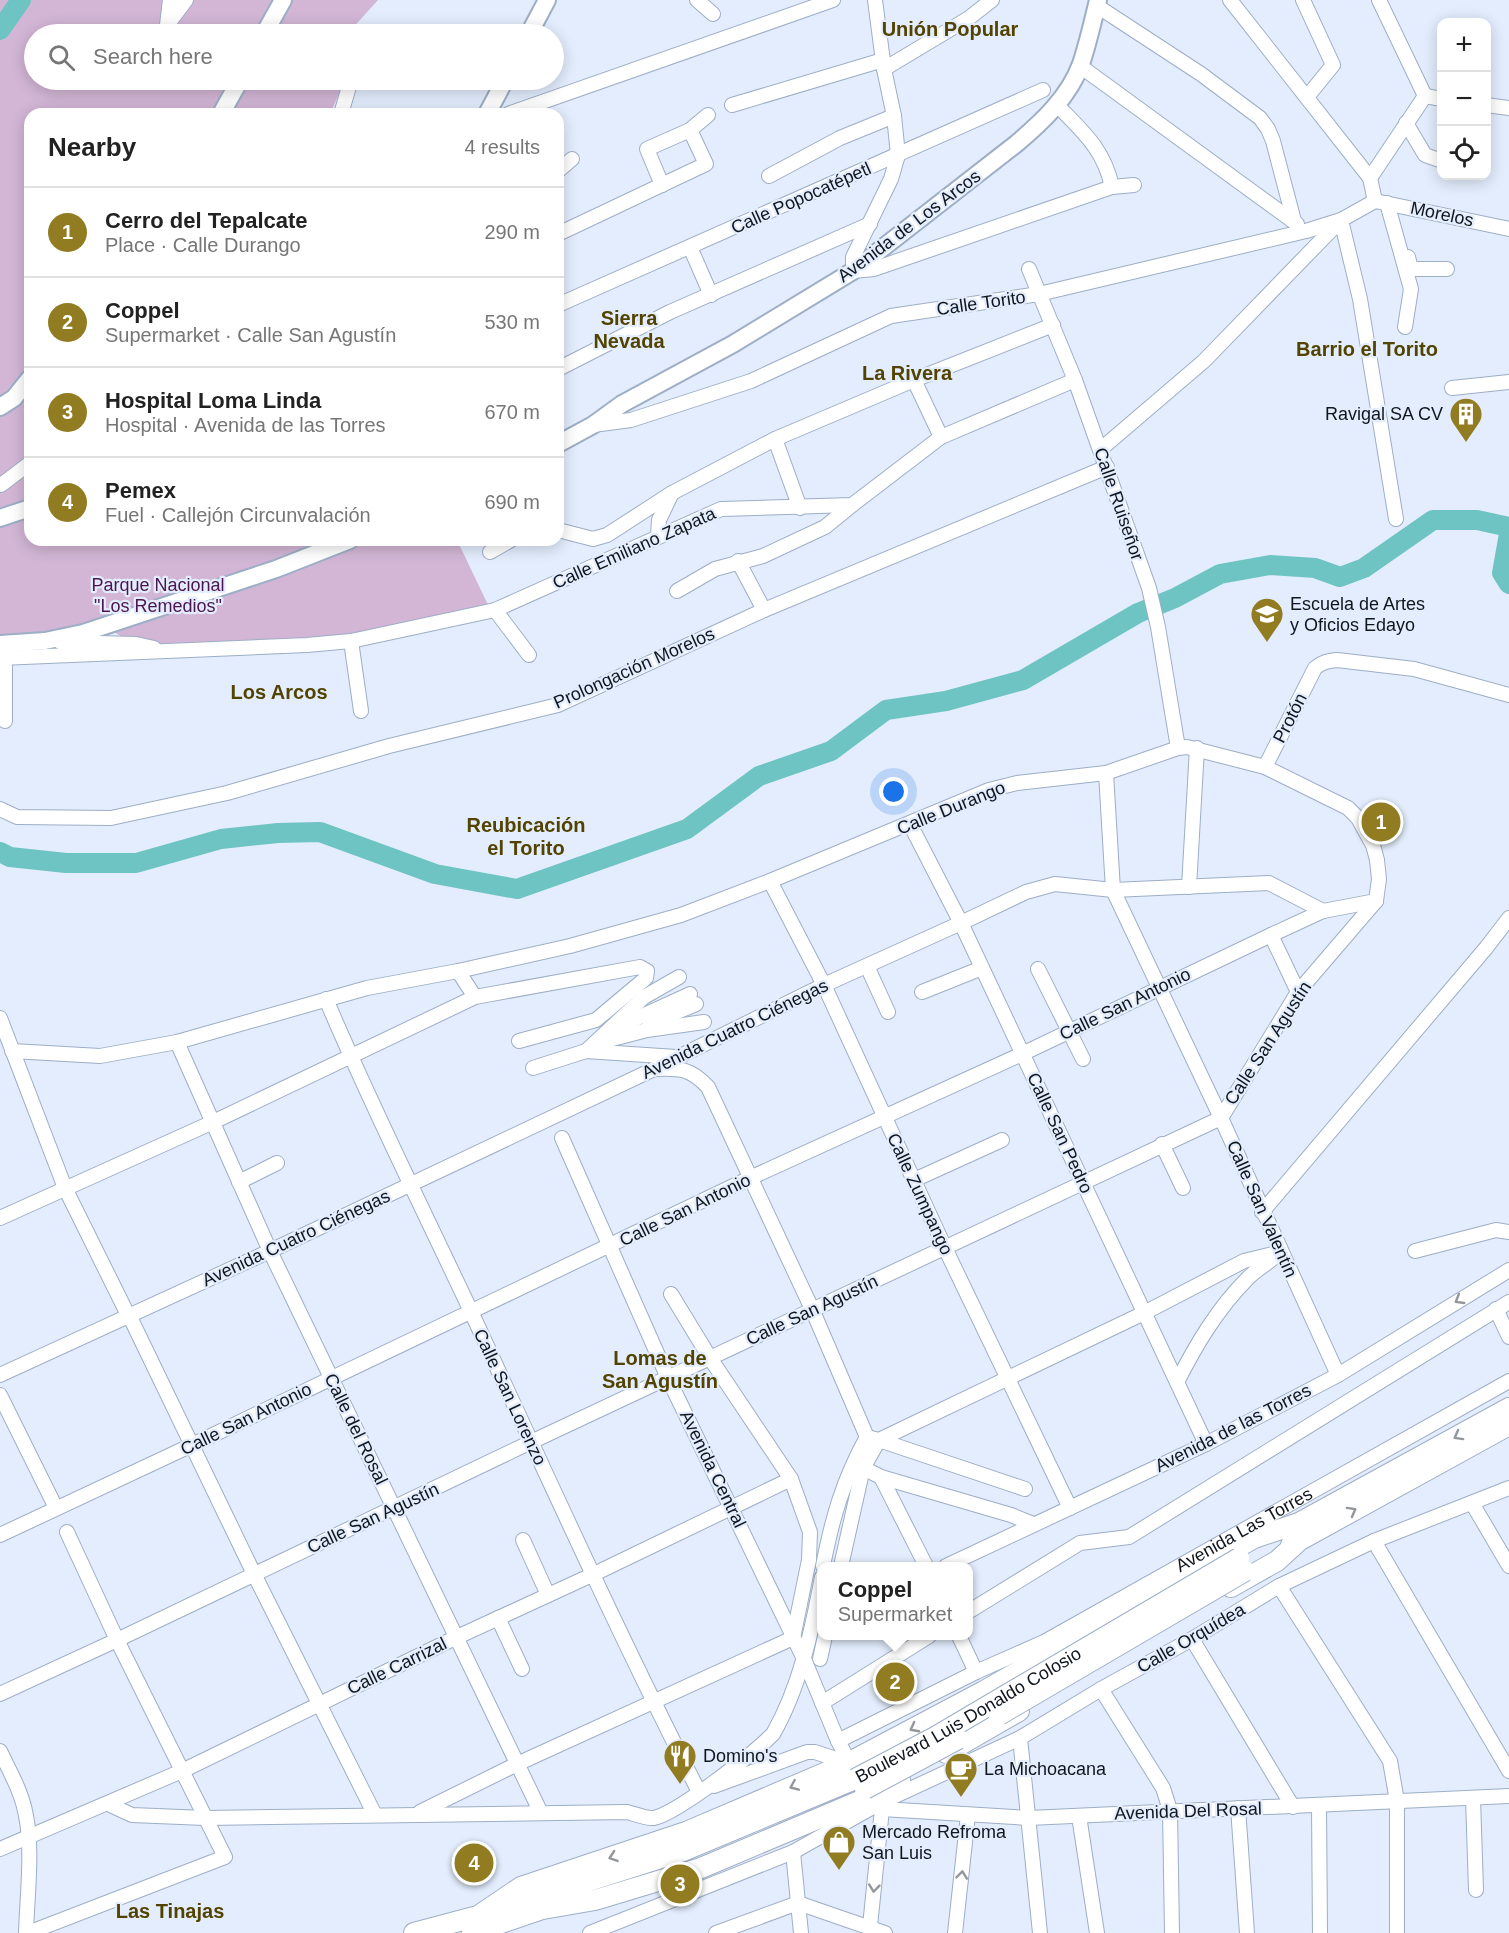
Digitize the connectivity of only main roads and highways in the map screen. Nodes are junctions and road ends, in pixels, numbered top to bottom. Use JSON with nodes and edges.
{"nodes":[{"id":1,"x":283,"y":0,"type":"edge"},
{"id":2,"x":547,"y":0,"type":"edge"},
{"id":3,"x":1098,"y":3,"type":"edge"},
{"id":4,"x":270,"y":24,"type":"edge"},
{"id":5,"x":534,"y":24,"type":"edge"},
{"id":6,"x":234,"y":90,"type":"edge"},
{"id":7,"x":500,"y":90,"type":"edge"},
{"id":8,"x":224,"y":108,"type":"edge"},
{"id":9,"x":490,"y":108,"type":"edge"},
{"id":10,"x":24,"y":386,"type":"edge"},
{"id":11,"x":0,"y":407,"type":"edge"},
{"id":12,"x":564,"y":441,"type":"edge"},
{"id":13,"x":24,"y":510,"type":"edge"},
{"id":14,"x":0,"y":518,"type":"edge"},
{"id":15,"x":335,"y":546,"type":"edge"},
{"id":16,"x":2,"y":654,"type":"edge"},
{"id":17,"x":1509,"y":1408,"type":"edge"},
{"id":18,"x":1509,"y":1425,"type":"edge"},
{"id":19,"x":1300,"y":1531,"type":"junction"},
{"id":20,"x":587,"y":1887,"type":"junction"},
{"id":21,"x":543,"y":1909,"type":"junction"},
{"id":22,"x":475,"y":1924,"type":"edge"},
{"id":23,"x":414,"y":1933,"type":"edge"}],
"edges":[{"from":1,"to":4,"type":"main road"},
{"from":2,"to":5,"type":"main road"},
{"from":3,"to":12,"type":"main road","name":"Avenida de Los Arcos"},
{"from":6,"to":8,"type":"main road"},
{"from":7,"to":9,"type":"main road"},
{"from":10,"to":11,"type":"main road"},
{"from":13,"to":14,"type":"main road"},
{"from":15,"to":16,"type":"main road"},
{"from":17,"to":19,"type":"highway","name":"Avenida Las Torres","one_way":true},
{"from":19,"to":18,"type":"highway","name":"Avenida Las Torres","one_way":true},
{"from":19,"to":20,"type":"highway","name":"Boulevard Luis Donaldo Colosio","bridge":true},
{"from":19,"to":21,"type":"highway"},
{"from":19,"to":22,"type":"highway","one_way":true},
{"from":20,"to":21,"type":"highway","name":"Boulevard Luis Donaldo Colosio"},
{"from":20,"to":22,"type":"highway","name":"Boulevard Luis Donaldo Colosio"},
{"from":21,"to":22,"type":"highway","name":"Boulevard Luis Donaldo Colosio"},
{"from":22,"to":23,"type":"highway","name":"Boulevard Luis Donaldo Colosio"}]}
